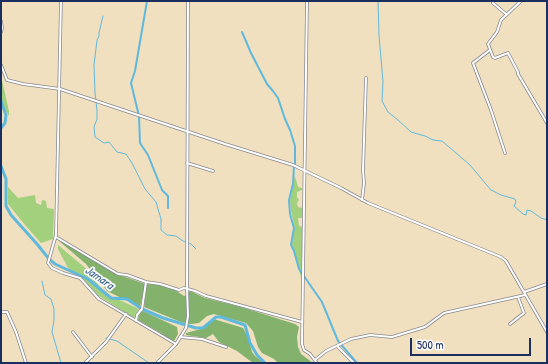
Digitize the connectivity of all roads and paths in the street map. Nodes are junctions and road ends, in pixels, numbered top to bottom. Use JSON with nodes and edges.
{"nodes":[{"id":1,"x":61,"y":1,"type":"edge"},
{"id":2,"x":188,"y":1,"type":"edge"},
{"id":3,"x":307,"y":1,"type":"edge"},
{"id":4,"x":521,"y":1,"type":"edge"},
{"id":5,"x":493,"y":3,"type":"dead end"},
{"id":6,"x":506,"y":14,"type":"junction"},
{"id":7,"x":1,"y":21,"type":"edge"},
{"id":8,"x":1,"y":32,"type":"edge"},
{"id":9,"x":490,"y":50,"type":"junction"},
{"id":10,"x":1,"y":65,"type":"edge"},
{"id":11,"x":366,"y":78,"type":"dead end"},
{"id":12,"x":60,"y":89,"type":"junction"},
{"id":13,"x":547,"y":123,"type":"edge"},
{"id":14,"x":188,"y":132,"type":"junction"},
{"id":15,"x":504,"y":153,"type":"dead end"},
{"id":16,"x":187,"y":163,"type":"junction"},
{"id":17,"x":304,"y":170,"type":"junction"},
{"id":18,"x":213,"y":171,"type":"dead end"},
{"id":19,"x":362,"y":200,"type":"junction"},
{"id":20,"x":56,"y":237,"type":"junction"},
{"id":21,"x":146,"y":282,"type":"junction"},
{"id":22,"x":547,"y":284,"type":"edge"},
{"id":23,"x":187,"y":289,"type":"junction"},
{"id":24,"x":525,"y":293,"type":"junction"},
{"id":25,"x":518,"y":297,"type":"junction"},
{"id":26,"x":1,"y":312,"type":"edge"},
{"id":27,"x":126,"y":314,"type":"junction"},
{"id":28,"x":136,"y":321,"type":"junction"},
{"id":29,"x":302,"y":322,"type":"junction"},
{"id":30,"x":510,"y":324,"type":"dead end"},
{"id":31,"x":73,"y":332,"type":"dead end"},
{"id":32,"x":547,"y":332,"type":"edge"},
{"id":33,"x":180,"y":337,"type":"junction"},
{"id":34,"x":176,"y":344,"type":"junction"},
{"id":35,"x":337,"y":346,"type":"junction"},
{"id":36,"x":226,"y":347,"type":"dead end"},
{"id":37,"x":92,"y":356,"type":"junction"},
{"id":38,"x":315,"y":360,"type":"junction"},
{"id":39,"x":26,"y":363,"type":"edge"},
{"id":40,"x":85,"y":363,"type":"edge"},
{"id":41,"x":157,"y":363,"type":"edge"},
{"id":42,"x":317,"y":363,"type":"edge"},
{"id":43,"x":354,"y":363,"type":"edge"}],
"edges":[{"from":1,"to":12,"type":"street"},
{"from":2,"to":14,"type":"street"},
{"from":3,"to":17,"type":"street"},
{"from":4,"to":6,"type":"street"},
{"from":5,"to":6,"type":"street"},
{"from":6,"to":9,"type":"street"},
{"from":7,"to":8,"type":"street"},
{"from":9,"to":13,"type":"street"},
{"from":9,"to":15,"type":"street"},
{"from":10,"to":12,"type":"street"},
{"from":11,"to":19,"type":"street"},
{"from":12,"to":14,"type":"street"},
{"from":12,"to":20,"type":"street"},
{"from":14,"to":16,"type":"street"},
{"from":14,"to":17,"type":"street"},
{"from":16,"to":18,"type":"street"},
{"from":16,"to":23,"type":"street"},
{"from":17,"to":19,"type":"street"},
{"from":17,"to":29,"type":"street"},
{"from":19,"to":24,"type":"street"},
{"from":20,"to":21,"type":"street"},
{"from":20,"to":27,"type":"street"},
{"from":21,"to":23,"type":"street"},
{"from":21,"to":28,"type":"street"},
{"from":22,"to":24,"type":"street"},
{"from":23,"to":29,"type":"street"},
{"from":23,"to":33,"type":"street"},
{"from":24,"to":25,"type":"street"},
{"from":24,"to":32,"type":"street"},
{"from":25,"to":30,"type":"street"},
{"from":25,"to":35,"type":"street"},
{"from":26,"to":39,"type":"street"},
{"from":27,"to":28,"type":"street"},
{"from":27,"to":37,"type":"street"},
{"from":28,"to":34,"type":"street"},
{"from":29,"to":38,"type":"street"},
{"from":31,"to":37,"type":"street"},
{"from":33,"to":34,"type":"street"},
{"from":33,"to":36,"type":"street"},
{"from":34,"to":41,"type":"street"},
{"from":35,"to":38,"type":"street"},
{"from":35,"to":43,"type":"street"},
{"from":37,"to":40,"type":"street"},
{"from":38,"to":42,"type":"street"}]}
